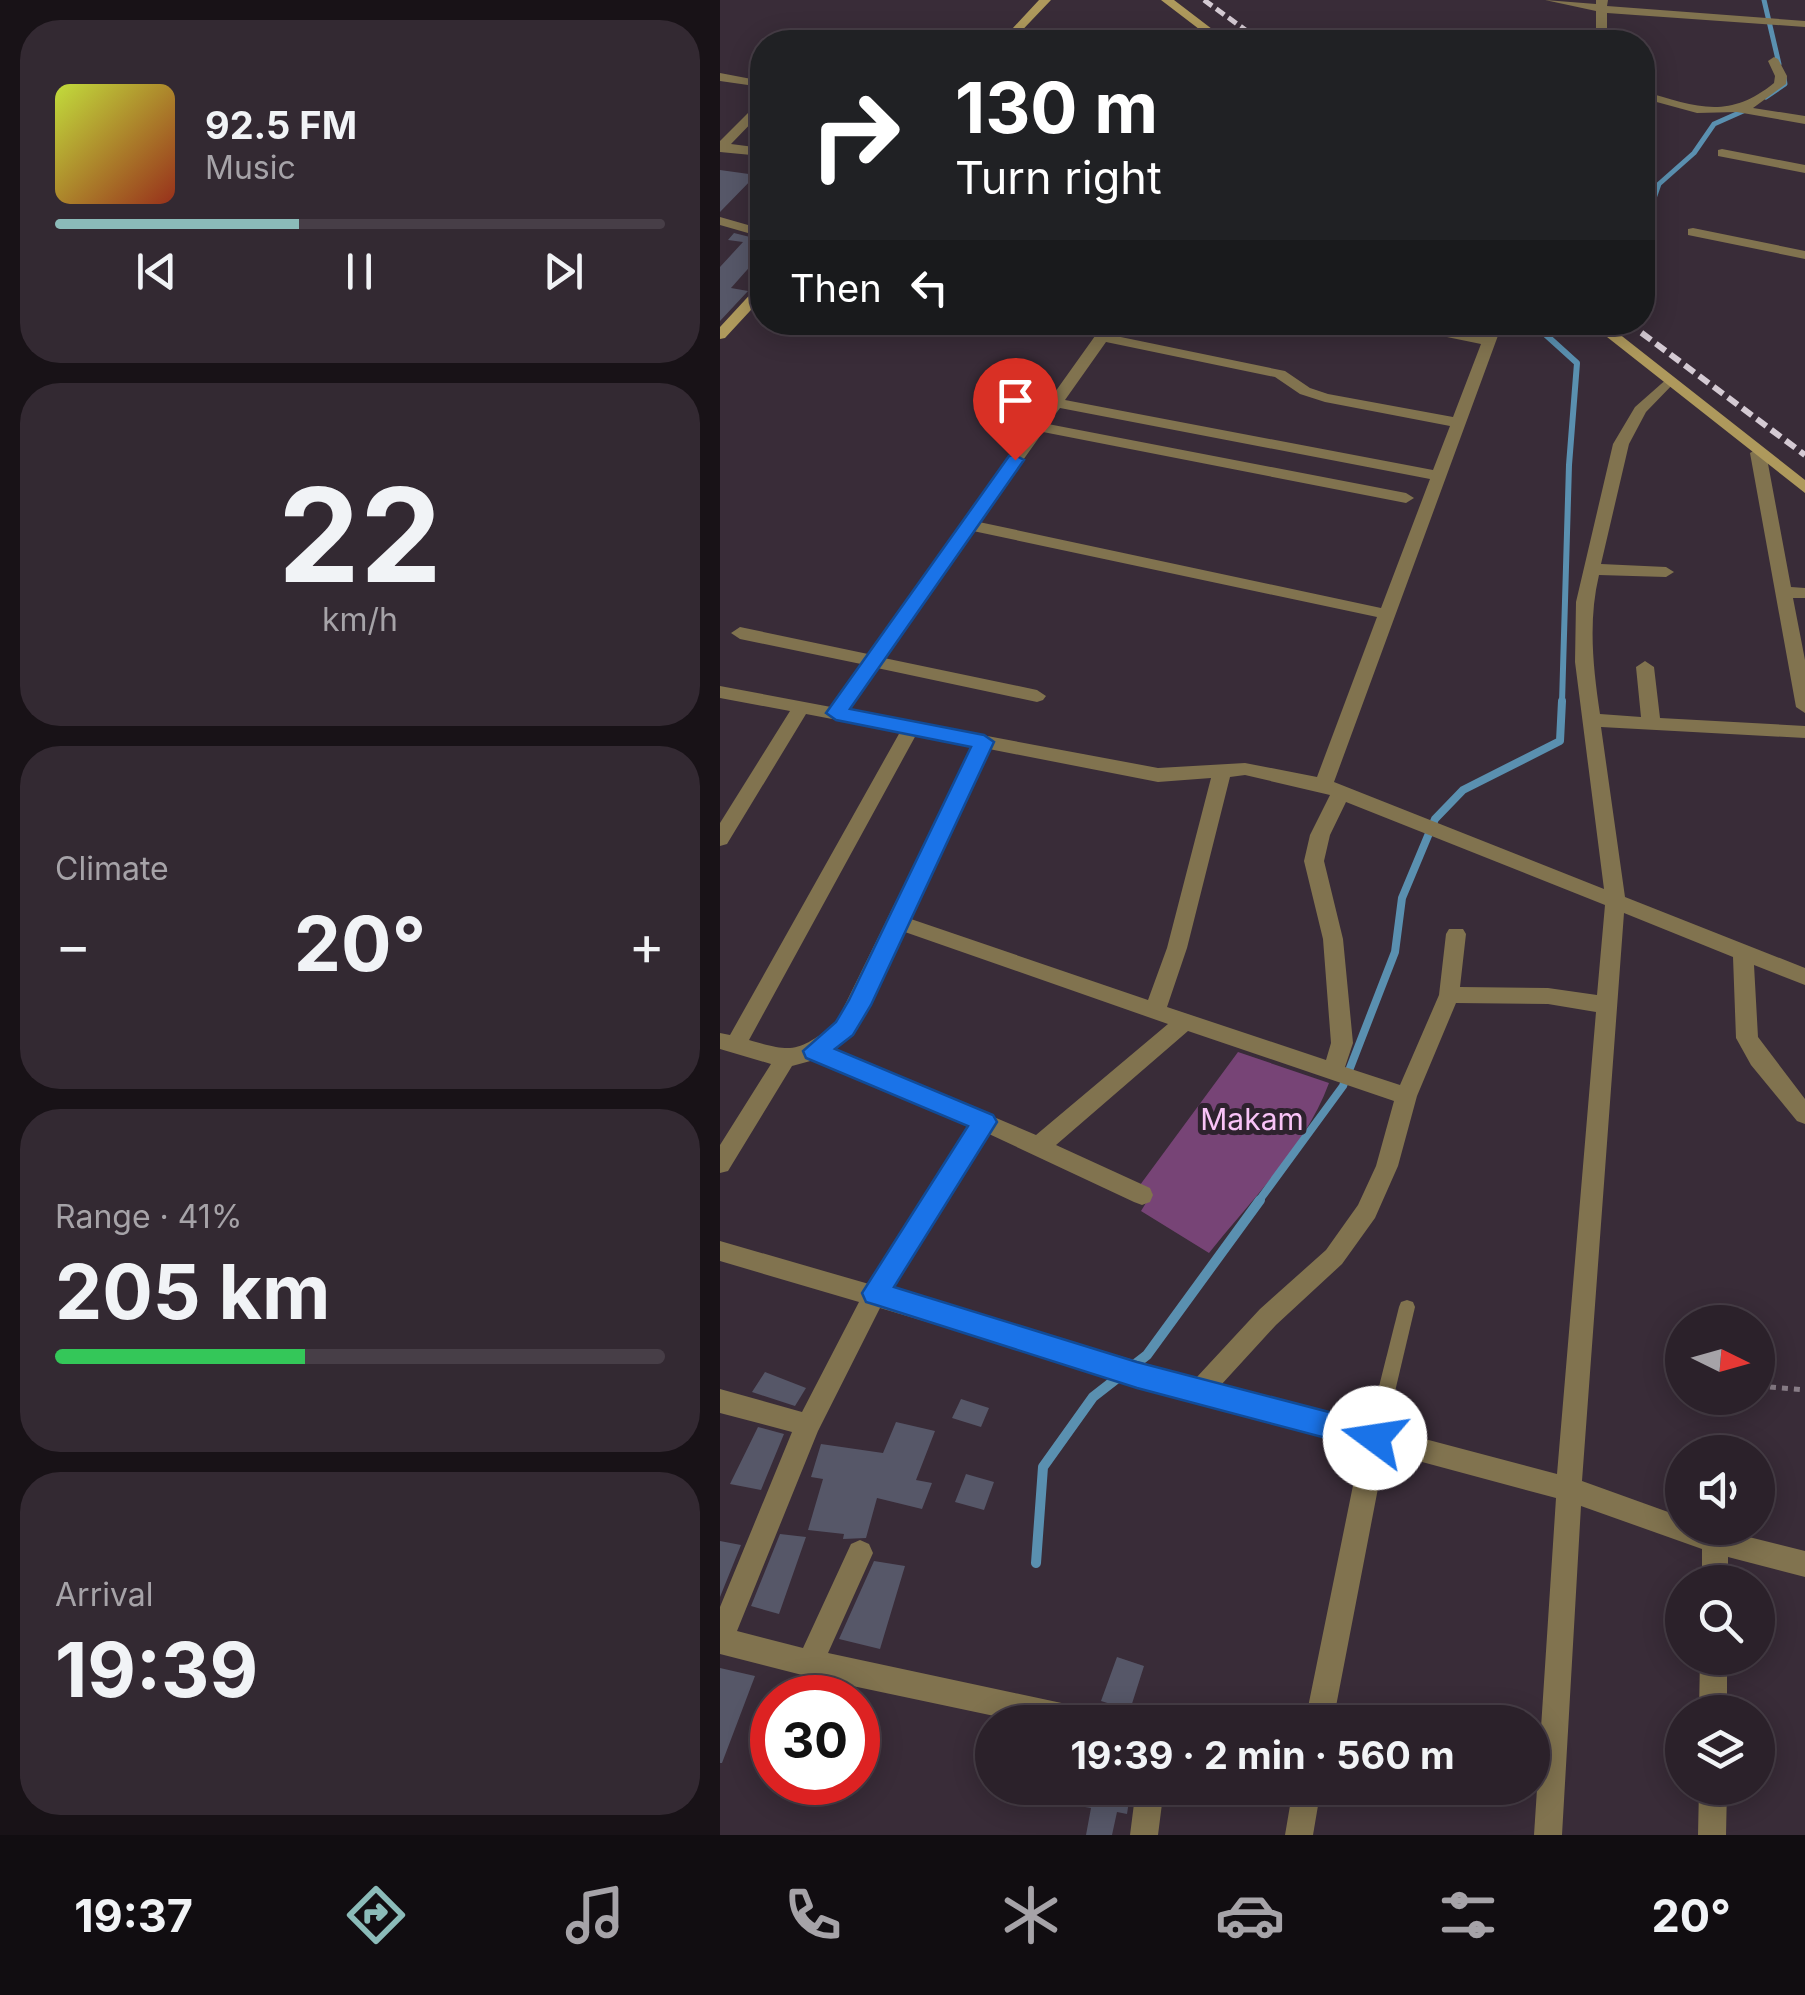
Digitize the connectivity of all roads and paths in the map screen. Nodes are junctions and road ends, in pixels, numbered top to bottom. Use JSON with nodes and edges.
{"nodes":[{"id":1,"x":1046,"y":0,"type":"edge"},
{"id":2,"x":1168,"y":0,"type":"edge"},
{"id":3,"x":1551,"y":0,"type":"edge"},
{"id":4,"x":1603,"y":4,"type":"edge"},
{"id":5,"x":1805,"y":24,"type":"edge"},
{"id":6,"x":1017,"y":30,"type":"edge"},
{"id":7,"x":1207,"y":30,"type":"edge"},
{"id":8,"x":1602,"y":30,"type":"edge"},
{"id":9,"x":1774,"y":61,"type":"dead end"},
{"id":10,"x":720,"y":78,"type":"edge"},
{"id":11,"x":750,"y":82,"type":"edge"},
{"id":12,"x":1655,"y":98,"type":"edge"},
{"id":13,"x":1744,"y":110,"type":"junction"},
{"id":14,"x":750,"y":118,"type":"edge"},
{"id":15,"x":1805,"y":120,"type":"edge"},
{"id":16,"x":721,"y":147,"type":"edge"},
{"id":17,"x":750,"y":151,"type":"edge"},
{"id":18,"x":1722,"y":153,"type":"dead end"},
{"id":19,"x":1805,"y":169,"type":"edge"},
{"id":20,"x":720,"y":220,"type":"edge"},
{"id":21,"x":750,"y":230,"type":"edge"},
{"id":22,"x":1693,"y":232,"type":"dead end"},
{"id":23,"x":1805,"y":255,"type":"edge"},
{"id":24,"x":750,"y":303,"type":"edge"},
{"id":25,"x":720,"y":335,"type":"edge"},
{"id":26,"x":1104,"y":335,"type":"edge"},
{"id":27,"x":1128,"y":335,"type":"edge"},
{"id":28,"x":1455,"y":335,"type":"edge"},
{"id":29,"x":1491,"y":335,"type":"edge"},
{"id":30,"x":1611,"y":335,"type":"edge"},
{"id":31,"x":1489,"y":341,"type":"junction"},
{"id":32,"x":1668,"y":381,"type":"junction"},
{"id":33,"x":1056,"y":403,"type":"junction"},
{"id":34,"x":1455,"y":422,"type":"dead end"},
{"id":35,"x":1038,"y":428,"type":"junction"},
{"id":36,"x":1758,"y":453,"type":"junction"},
{"id":37,"x":1439,"y":476,"type":"junction"},
{"id":38,"x":1805,"y":488,"type":"edge"},
{"id":39,"x":1406,"y":498,"type":"dead end"},
{"id":40,"x":969,"y":526,"type":"junction"},
{"id":41,"x":1590,"y":569,"type":"junction"},
{"id":42,"x":1666,"y":572,"type":"dead end"},
{"id":43,"x":1784,"y":592,"type":"junction"},
{"id":44,"x":1805,"y":592,"type":"edge"},
{"id":45,"x":1377,"y":612,"type":"dead end"},
{"id":46,"x":740,"y":633,"type":"dead end"},
{"id":47,"x":873,"y":661,"type":"junction"},
{"id":48,"x":1645,"y":667,"type":"dead end"},
{"id":49,"x":720,"y":692,"type":"edge"},
{"id":50,"x":1037,"y":696,"type":"dead end"},
{"id":51,"x":1805,"y":707,"type":"edge"},
{"id":52,"x":800,"y":708,"type":"junction"},
{"id":53,"x":836,"y":713,"type":"junction"},
{"id":54,"x":1594,"y":720,"type":"junction"},
{"id":55,"x":1651,"y":721,"type":"junction"},
{"id":56,"x":912,"y":727,"type":"junction"},
{"id":57,"x":1805,"y":732,"type":"edge"},
{"id":58,"x":984,"y":742,"type":"junction"},
{"id":59,"x":1222,"y":768,"type":"junction"},
{"id":60,"x":1332,"y":788,"type":"junction"},
{"id":61,"x":720,"y":839,"type":"edge"},
{"id":62,"x":1615,"y":900,"type":"junction"},
{"id":63,"x":898,"y":922,"type":"junction"},
{"id":64,"x":1456,"y":934,"type":"dead end"},
{"id":65,"x":1743,"y":954,"type":"junction"},
{"id":66,"x":1805,"y":977,"type":"edge"},
{"id":67,"x":1449,"y":994,"type":"junction"},
{"id":68,"x":1606,"y":1005,"type":"junction"},
{"id":69,"x":1155,"y":1011,"type":"junction"},
{"id":70,"x":1182,"y":1023,"type":"junction"},
{"id":71,"x":728,"y":1044,"type":"edge"},
{"id":72,"x":815,"y":1051,"type":"junction"},
{"id":73,"x":785,"y":1059,"type":"junction"},
{"id":74,"x":1341,"y":1076,"type":"junction"},
{"id":75,"x":1406,"y":1096,"type":"junction"},
{"id":76,"x":1805,"y":1115,"type":"edge"},
{"id":77,"x":984,"y":1122,"type":"junction"},
{"id":78,"x":1038,"y":1147,"type":"junction"},
{"id":79,"x":720,"y":1164,"type":"edge"},
{"id":80,"x":1142,"y":1196,"type":"dead end"},
{"id":81,"x":720,"y":1251,"type":"edge"},
{"id":82,"x":876,"y":1293,"type":"junction"},
{"id":83,"x":1407,"y":1307,"type":"dead end"},
{"id":84,"x":1775,"y":1387,"type":"edge"},
{"id":85,"x":1805,"y":1390,"type":"edge"},
{"id":86,"x":1199,"y":1392,"type":"junction"},
{"id":87,"x":720,"y":1401,"type":"edge"},
{"id":88,"x":808,"y":1426,"type":"junction"},
{"id":89,"x":1375,"y":1438,"type":"junction"},
{"id":90,"x":1569,"y":1490,"type":"junction"},
{"id":91,"x":1665,"y":1524,"type":"edge"},
{"id":92,"x":1731,"y":1545,"type":"edge"},
{"id":93,"x":860,"y":1552,"type":"dead end"},
{"id":94,"x":1805,"y":1564,"type":"edge"},
{"id":95,"x":720,"y":1640,"type":"edge"},
{"id":96,"x":810,"y":1664,"type":"junction"},
{"id":97,"x":1004,"y":1705,"type":"edge"},
{"id":98,"x":1322,"y":1705,"type":"edge"},
{"id":99,"x":1148,"y":1805,"type":"edge"},
{"id":100,"x":1304,"y":1805,"type":"edge"},
{"id":101,"x":1712,"y":1805,"type":"edge"},
{"id":102,"x":1144,"y":1835,"type":"edge"},
{"id":103,"x":1299,"y":1835,"type":"edge"},
{"id":104,"x":1548,"y":1835,"type":"edge"},
{"id":105,"x":1712,"y":1835,"type":"edge"}],
"edges":[{"from":1,"to":6,"type":"street"},
{"from":2,"to":7,"type":"street"},
{"from":3,"to":4,"type":"street"},
{"from":4,"to":5,"type":"street"},
{"from":4,"to":8,"type":"street"},
{"from":9,"to":13,"type":"street"},
{"from":10,"to":11,"type":"street"},
{"from":12,"to":13,"type":"street"},
{"from":13,"to":15,"type":"street"},
{"from":14,"to":16,"type":"street"},
{"from":16,"to":17,"type":"street"},
{"from":18,"to":19,"type":"street"},
{"from":20,"to":21,"type":"street"},
{"from":22,"to":23,"type":"street"},
{"from":24,"to":25,"type":"street"},
{"from":26,"to":33,"type":"street"},
{"from":27,"to":34,"type":"street"},
{"from":28,"to":31,"type":"street"},
{"from":29,"to":31,"type":"street"},
{"from":30,"to":32,"type":"street"},
{"from":31,"to":37,"type":"street"},
{"from":32,"to":36,"type":"street"},
{"from":32,"to":41,"type":"street"},
{"from":33,"to":35,"type":"street"},
{"from":33,"to":37,"type":"street"},
{"from":35,"to":39,"type":"street"},
{"from":35,"to":40,"type":"street"},
{"from":36,"to":38,"type":"street"},
{"from":36,"to":43,"type":"street"},
{"from":37,"to":60,"type":"street"},
{"from":40,"to":45,"type":"street"},
{"from":40,"to":47,"type":"street"},
{"from":41,"to":42,"type":"street"},
{"from":41,"to":54,"type":"street"},
{"from":43,"to":44,"type":"street"},
{"from":43,"to":51,"type":"street"},
{"from":46,"to":47,"type":"street"},
{"from":47,"to":50,"type":"street"},
{"from":47,"to":53,"type":"street"},
{"from":48,"to":55,"type":"street"},
{"from":49,"to":52,"type":"street"},
{"from":52,"to":53,"type":"street"},
{"from":52,"to":61,"type":"street"},
{"from":53,"to":56,"type":"street"},
{"from":54,"to":55,"type":"street"},
{"from":54,"to":62,"type":"street"},
{"from":55,"to":57,"type":"street"},
{"from":56,"to":58,"type":"street"},
{"from":56,"to":71,"type":"street"},
{"from":58,"to":59,"type":"street"},
{"from":58,"to":63,"type":"street"},
{"from":59,"to":60,"type":"street"},
{"from":59,"to":69,"type":"street"},
{"from":60,"to":62,"type":"street"},
{"from":60,"to":74,"type":"street"},
{"from":62,"to":65,"type":"street"},
{"from":62,"to":68,"type":"street"},
{"from":63,"to":69,"type":"street"},
{"from":63,"to":72,"type":"street"},
{"from":64,"to":67,"type":"street"},
{"from":65,"to":66,"type":"street"},
{"from":65,"to":76,"type":"street"},
{"from":67,"to":68,"type":"street"},
{"from":67,"to":75,"type":"street"},
{"from":68,"to":90,"type":"street"},
{"from":69,"to":70,"type":"street"},
{"from":70,"to":74,"type":"street"},
{"from":70,"to":78,"type":"street"},
{"from":71,"to":73,"type":"street"},
{"from":72,"to":73,"type":"street"},
{"from":72,"to":77,"type":"street"},
{"from":73,"to":79,"type":"street"},
{"from":74,"to":75,"type":"street"},
{"from":75,"to":86,"type":"street"},
{"from":77,"to":78,"type":"street"},
{"from":77,"to":82,"type":"street"},
{"from":78,"to":80,"type":"street"},
{"from":81,"to":82,"type":"street"},
{"from":82,"to":86,"type":"street"},
{"from":82,"to":88,"type":"street"},
{"from":83,"to":89,"type":"lane"},
{"from":84,"to":85,"type":"path"},
{"from":86,"to":89,"type":"street"},
{"from":87,"to":88,"type":"street"},
{"from":88,"to":95,"type":"street"},
{"from":89,"to":90,"type":"street"},
{"from":89,"to":98,"type":"street"},
{"from":90,"to":91,"type":"street"},
{"from":90,"to":104,"type":"street"},
{"from":92,"to":94,"type":"street"},
{"from":93,"to":96,"type":"street"},
{"from":95,"to":96,"type":"street"},
{"from":96,"to":97,"type":"street"},
{"from":99,"to":102,"type":"street"},
{"from":100,"to":103,"type":"street"},
{"from":101,"to":105,"type":"street"}]}
